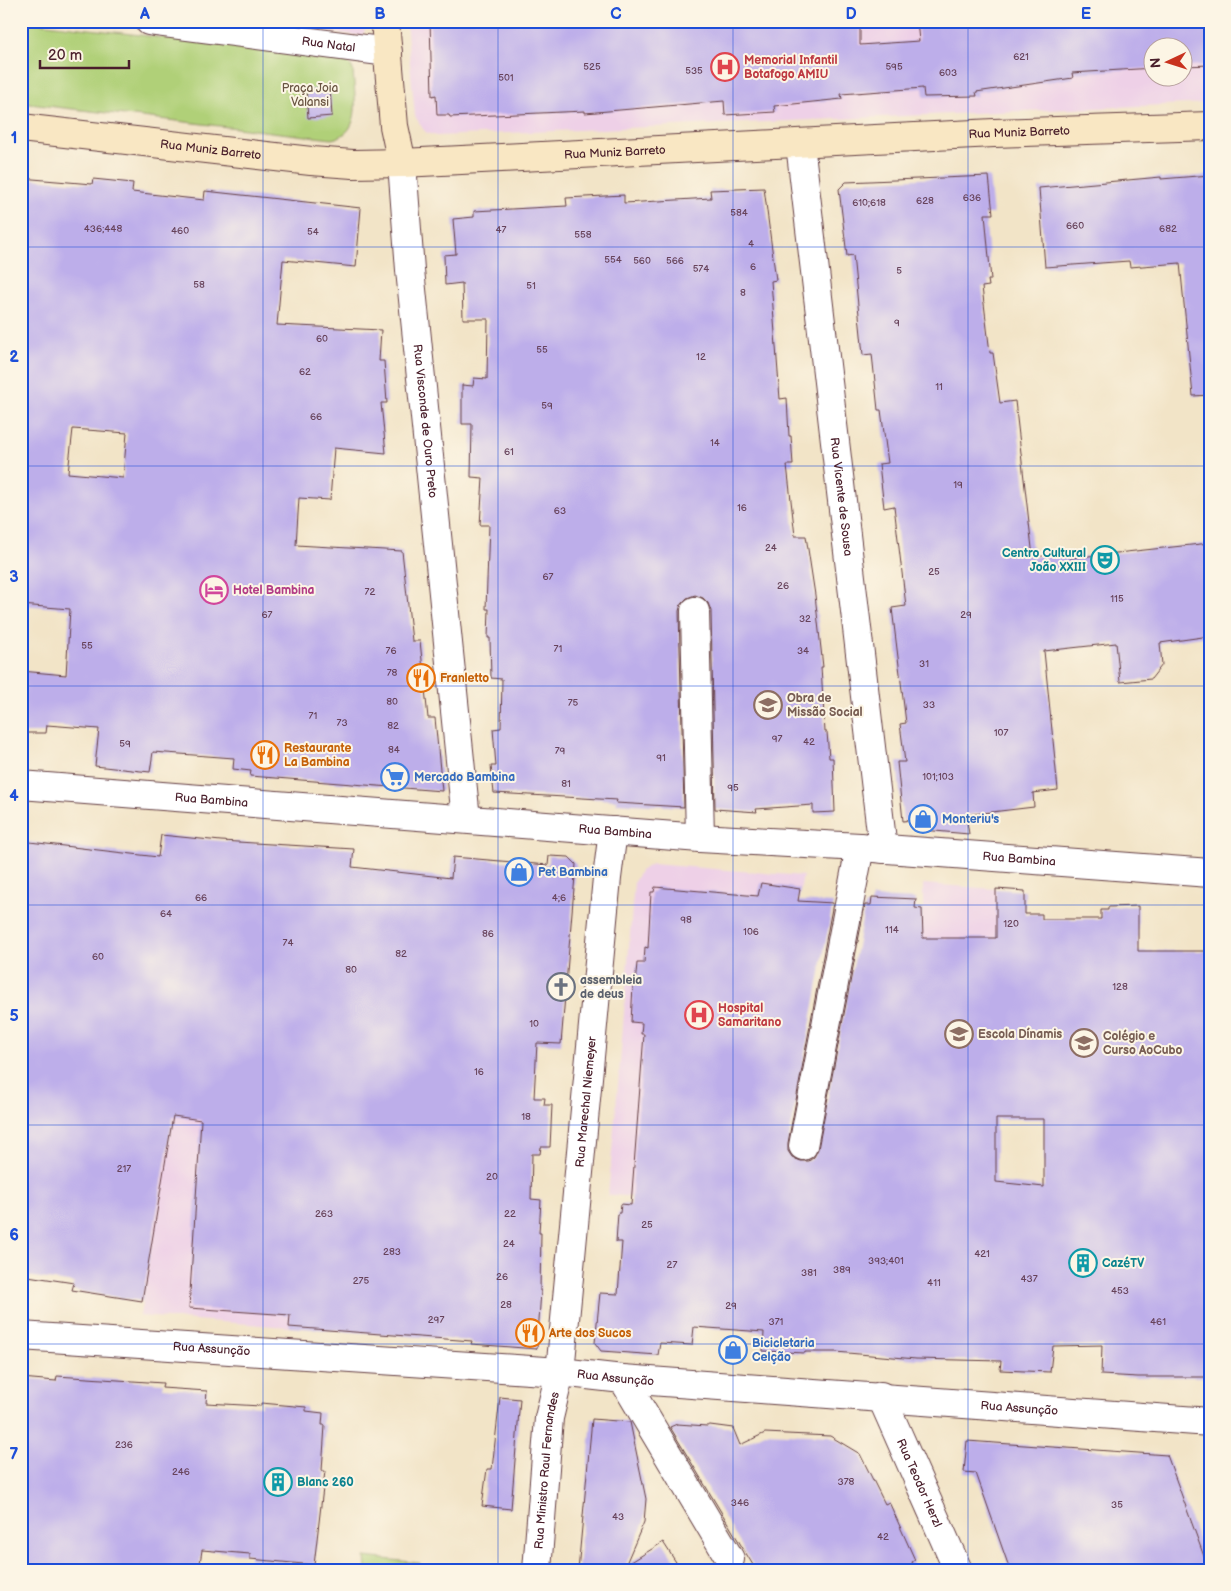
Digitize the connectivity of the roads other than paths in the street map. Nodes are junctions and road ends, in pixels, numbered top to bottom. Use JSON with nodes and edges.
{"nodes":[{"id":1,"x":149,"y":21,"type":"edge"},
{"id":2,"x":385,"y":21,"type":"edge"},
{"id":3,"x":388,"y":52,"type":"junction"},
{"id":4,"x":1210,"y":126,"type":"edge"},
{"id":5,"x":21,"y":128,"type":"edge"},
{"id":6,"x":800,"y":144,"type":"junction"},
{"id":7,"x":402,"y":163,"type":"junction"},
{"id":8,"x":694,"y":611,"type":"dead end"},
{"id":9,"x":21,"y":785,"type":"edge"},
{"id":10,"x":466,"y":819,"type":"junction"},
{"id":11,"x":613,"y":831,"type":"junction"},
{"id":12,"x":700,"y":838,"type":"junction"},
{"id":13,"x":871,"y":848,"type":"junction"},
{"id":14,"x":1210,"y":873,"type":"edge"},
{"id":15,"x":803,"y":1146,"type":"dead end"},
{"id":16,"x":21,"y":1336,"type":"edge"},
{"id":17,"x":560,"y":1372,"type":"junction"},
{"id":18,"x":623,"y":1379,"type":"junction"},
{"id":19,"x":881,"y":1396,"type":"junction"},
{"id":20,"x":1210,"y":1422,"type":"edge"},
{"id":21,"x":730,"y":1559,"type":"dead end"},
{"id":22,"x":537,"y":1570,"type":"edge"},
{"id":23,"x":958,"y":1570,"type":"edge"}],
"edges":[{"from":1,"to":3,"type":"street","name":"Rua Natal"},
{"from":2,"to":3,"type":"main road","name":"Rua Visconde de Ouro Preto"},
{"from":3,"to":7,"type":"main road","name":"Rua Visconde de Ouro Preto"},
{"from":4,"to":6,"type":"main road","name":"Rua Muniz Barreto"},
{"from":5,"to":7,"type":"main road","name":"Rua Muniz Barreto"},
{"from":6,"to":7,"type":"main road","name":"Rua Muniz Barreto"},
{"from":6,"to":13,"type":"street","name":"Rua Vicente de Sousa"},
{"from":7,"to":10,"type":"street","name":"Rua Visconde de Ouro Preto"},
{"from":8,"to":12,"type":"street"},
{"from":9,"to":10,"type":"street","name":"Rua Bambina"},
{"from":10,"to":11,"type":"street","name":"Rua Bambina"},
{"from":11,"to":12,"type":"street","name":"Rua Bambina"},
{"from":11,"to":17,"type":"street","name":"Rua Marechal Niemeyer"},
{"from":12,"to":13,"type":"street","name":"Rua Bambina"},
{"from":13,"to":14,"type":"street","name":"Rua Bambina"},
{"from":13,"to":15,"type":"street","name":"Rua Vicente de Sousa"},
{"from":16,"to":17,"type":"street","name":"Rua Assunção"},
{"from":17,"to":18,"type":"street","name":"Rua Assunção"},
{"from":17,"to":22,"type":"street","name":"Rua Ministro Raul Fernandes"},
{"from":18,"to":19,"type":"street","name":"Rua Assunção"},
{"from":18,"to":21,"type":"street"},
{"from":19,"to":20,"type":"street","name":"Rua Assunção"},
{"from":19,"to":23,"type":"street","name":"Rua Teodor Herzl"}]}
